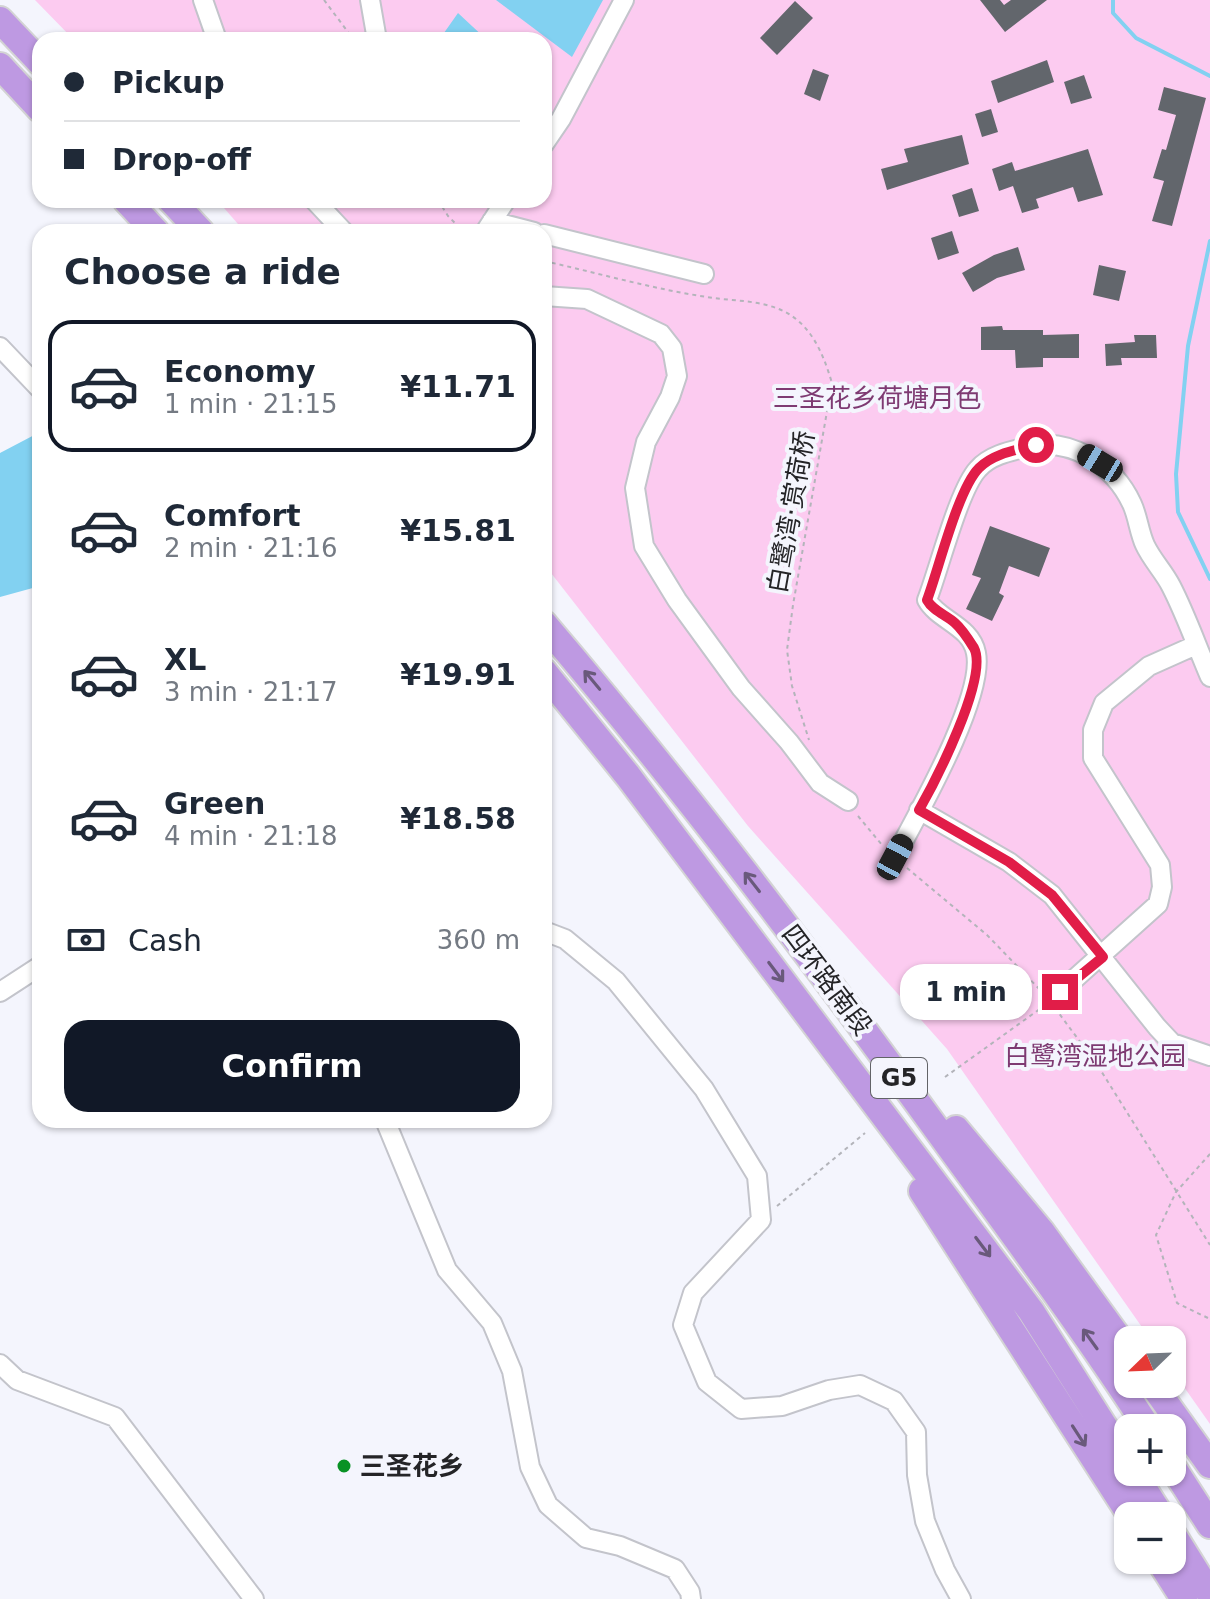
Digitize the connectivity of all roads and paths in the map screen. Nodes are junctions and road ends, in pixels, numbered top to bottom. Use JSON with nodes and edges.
{"nodes":[{"id":1,"x":193,"y":0,"type":"edge"},
{"id":2,"x":203,"y":0,"type":"edge"},
{"id":3,"x":324,"y":0,"type":"edge"},
{"id":4,"x":370,"y":0,"type":"edge"},
{"id":5,"x":624,"y":0,"type":"edge"},
{"id":6,"x":0,"y":20,"type":"edge"},
{"id":7,"x":213,"y":32,"type":"edge"},
{"id":8,"x":214,"y":32,"type":"edge"},
{"id":9,"x":348,"y":32,"type":"edge"},
{"id":10,"x":376,"y":32,"type":"edge"},
{"id":11,"x":32,"y":54,"type":"edge"},
{"id":12,"x":0,"y":66,"type":"edge"},
{"id":13,"x":32,"y":100,"type":"edge"},
{"id":14,"x":552,"y":132,"type":"edge"},
{"id":15,"x":134,"y":208,"type":"edge"},
{"id":16,"x":178,"y":208,"type":"edge"},
{"id":17,"x":322,"y":208,"type":"edge"},
{"id":18,"x":443,"y":208,"type":"edge"},
{"id":19,"x":148,"y":224,"type":"edge"},
{"id":20,"x":194,"y":224,"type":"edge"},
{"id":21,"x":336,"y":224,"type":"edge"},
{"id":22,"x":456,"y":224,"type":"edge"},
{"id":23,"x":552,"y":236,"type":"edge"},
{"id":24,"x":552,"y":263,"type":"edge"},
{"id":25,"x":704,"y":274,"type":"dead end"},
{"id":26,"x":552,"y":297,"type":"edge"},
{"id":27,"x":0,"y":347,"type":"edge"},
{"id":28,"x":32,"y":381,"type":"edge"},
{"id":29,"x":552,"y":633,"type":"edge"},
{"id":30,"x":1196,"y":645,"type":"junction"},
{"id":31,"x":1210,"y":677,"type":"edge"},
{"id":32,"x":552,"y":682,"type":"edge"},
{"id":33,"x":811,"y":744,"type":"dead end"},
{"id":34,"x":848,"y":801,"type":"joint"},
{"id":35,"x":919,"y":810,"type":"junction"},
{"id":36,"x":895,"y":857,"type":"junction"},
{"id":37,"x":787,"y":927,"type":"junction"},
{"id":38,"x":552,"y":934,"type":"edge"},
{"id":39,"x":1103,"y":957,"type":"junction"},
{"id":40,"x":32,"y":971,"type":"edge"},
{"id":41,"x":0,"y":992,"type":"edge"},
{"id":42,"x":1060,"y":992,"type":"tunnel mouth"},
{"id":43,"x":1044,"y":1006,"type":"tunnel mouth"},
{"id":44,"x":810,"y":1017,"type":"junction"},
{"id":45,"x":1210,"y":1056,"type":"edge"},
{"id":46,"x":945,"y":1077,"type":"dead end"},
{"id":47,"x":388,"y":1128,"type":"edge"},
{"id":48,"x":865,"y":1133,"type":"dead end"},
{"id":49,"x":1210,"y":1154,"type":"edge"},
{"id":50,"x":1176,"y":1192,"type":"junction"},
{"id":51,"x":761,"y":1220,"type":"junction"},
{"id":52,"x":1210,"y":1245,"type":"edge"},
{"id":53,"x":1210,"y":1319,"type":"edge"},
{"id":54,"x":1114,"y":1332,"type":"edge"},
{"id":55,"x":0,"y":1364,"type":"edge"},
{"id":56,"x":1162,"y":1398,"type":"edge"},
{"id":57,"x":1139,"y":1414,"type":"edge"},
{"id":58,"x":1114,"y":1442,"type":"edge"},
{"id":59,"x":1210,"y":1465,"type":"edge"},
{"id":60,"x":1185,"y":1486,"type":"edge"},
{"id":61,"x":1122,"y":1502,"type":"edge"},
{"id":62,"x":1210,"y":1525,"type":"edge"},
{"id":63,"x":1186,"y":1555,"type":"edge"},
{"id":64,"x":1168,"y":1574,"type":"edge"},
{"id":65,"x":1210,"y":1594,"type":"edge"},
{"id":66,"x":254,"y":1599,"type":"edge"},
{"id":67,"x":691,"y":1599,"type":"edge"},
{"id":68,"x":961,"y":1599,"type":"edge"},
{"id":69,"x":1184,"y":1599,"type":"edge"}],
"edges":[{"from":1,"to":7,"type":"street"},
{"from":2,"to":8,"type":"street"},
{"from":3,"to":9,"type":"path"},
{"from":4,"to":10,"type":"street"},
{"from":5,"to":14,"type":"street"},
{"from":6,"to":11,"type":"highway"},
{"from":12,"to":13,"type":"highway"},
{"from":15,"to":19,"type":"highway"},
{"from":16,"to":20,"type":"highway"},
{"from":17,"to":21,"type":"street"},
{"from":18,"to":22,"type":"path"},
{"from":23,"to":25,"type":"street"},
{"from":24,"to":33,"type":"path","name":"白鹭湾·赏荷桥"},
{"from":26,"to":34,"type":"street"},
{"from":27,"to":28,"type":"street"},
{"from":37,"to":29,"type":"highway","name":"四环路南段","number":"G5","one_way":true},
{"from":30,"to":31,"type":"street"},
{"from":30,"to":35,"type":"street"},
{"from":30,"to":39,"type":"street"},
{"from":32,"to":44,"type":"highway","name":"四环路南段","number":"G5","one_way":true},
{"from":34,"to":36,"type":"path"},
{"from":35,"to":36,"type":"street"},
{"from":35,"to":39,"type":"street"},
{"from":36,"to":50,"type":"path"},
{"from":37,"to":54,"type":"highway"},
{"from":57,"to":37,"type":"highway","name":"四环路南段","number":"G5","one_way":true},
{"from":38,"to":51,"type":"street"},
{"from":39,"to":42,"type":"street"},
{"from":39,"to":45,"type":"street"},
{"from":40,"to":41,"type":"street"},
{"from":43,"to":46,"type":"path"},
{"from":44,"to":58,"type":"highway","name":"四环路南段","number":"G5","one_way":true},
{"from":44,"to":61,"type":"highway","one_way":true},
{"from":47,"to":67,"type":"street"},
{"from":48,"to":51,"type":"path"},
{"from":49,"to":50,"type":"path"},
{"from":50,"to":52,"type":"path"},
{"from":50,"to":53,"type":"path"},
{"from":51,"to":68,"type":"street"},
{"from":55,"to":66,"type":"street"},
{"from":56,"to":59,"type":"highway"},
{"from":60,"to":62,"type":"highway"},
{"from":63,"to":65,"type":"highway"},
{"from":64,"to":69,"type":"highway"}]}
